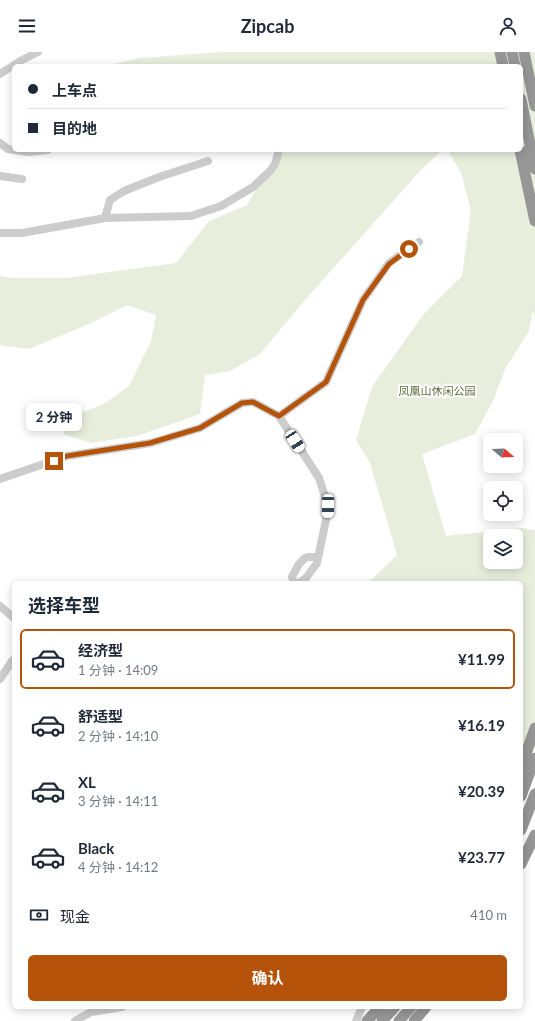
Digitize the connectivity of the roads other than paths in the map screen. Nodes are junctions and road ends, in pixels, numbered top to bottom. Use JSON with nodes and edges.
{"nodes":[{"id":1,"x":38,"y":52,"type":"edge"},
{"id":2,"x":500,"y":52,"type":"edge"},
{"id":3,"x":512,"y":52,"type":"edge"},
{"id":4,"x":524,"y":52,"type":"edge"},
{"id":5,"x":16,"y":64,"type":"edge"},
{"id":6,"x":503,"y":64,"type":"edge"},
{"id":7,"x":514,"y":64,"type":"edge"},
{"id":8,"x":12,"y":66,"type":"edge"},
{"id":9,"x":0,"y":74,"type":"edge"},
{"id":10,"x":535,"y":106,"type":"edge"},
{"id":11,"x":523,"y":109,"type":"edge"},
{"id":12,"x":0,"y":143,"type":"edge"},
{"id":13,"x":12,"y":150,"type":"edge"},
{"id":14,"x":278,"y":152,"type":"edge"},
{"id":15,"x":520,"y":152,"type":"edge"},
{"id":16,"x":208,"y":161,"type":"dead end"},
{"id":17,"x":535,"y":169,"type":"edge"},
{"id":18,"x":0,"y":176,"type":"edge"},
{"id":19,"x":22,"y":179,"type":"dead end"},
{"id":20,"x":104,"y":218,"type":"junction"},
{"id":21,"x":535,"y":221,"type":"edge"},
{"id":22,"x":0,"y":233,"type":"edge"},
{"id":23,"x":419,"y":242,"type":"dead end"},
{"id":24,"x":279,"y":416,"type":"junction"},
{"id":25,"x":0,"y":479,"type":"edge"},
{"id":26,"x":318,"y":557,"type":"junction"},
{"id":27,"x":293,"y":581,"type":"edge"},
{"id":28,"x":302,"y":581,"type":"edge"},
{"id":29,"x":0,"y":606,"type":"edge"},
{"id":30,"x":12,"y":616,"type":"edge"},
{"id":31,"x":12,"y":661,"type":"edge"},
{"id":32,"x":0,"y":679,"type":"edge"},
{"id":33,"x":535,"y":728,"type":"edge"},
{"id":34,"x":535,"y":758,"type":"edge"},
{"id":35,"x":523,"y":762,"type":"edge"},
{"id":36,"x":523,"y":791,"type":"edge"},
{"id":37,"x":535,"y":794,"type":"edge"},
{"id":38,"x":523,"y":825,"type":"edge"},
{"id":39,"x":535,"y":835,"type":"edge"},
{"id":40,"x":523,"y":860,"type":"edge"},
{"id":41,"x":110,"y":1009,"type":"edge"},
{"id":42,"x":361,"y":1009,"type":"edge"},
{"id":43,"x":378,"y":1009,"type":"edge"},
{"id":44,"x":393,"y":1009,"type":"edge"},
{"id":45,"x":409,"y":1009,"type":"edge"},
{"id":46,"x":424,"y":1009,"type":"edge"},
{"id":47,"x":75,"y":1021,"type":"edge"},
{"id":48,"x":356,"y":1021,"type":"edge"},
{"id":49,"x":368,"y":1021,"type":"edge"},
{"id":50,"x":382,"y":1021,"type":"edge"},
{"id":51,"x":399,"y":1021,"type":"edge"},
{"id":52,"x":414,"y":1021,"type":"edge"}],
"edges":[{"from":1,"to":5,"type":"street"},
{"from":2,"to":6,"type":"highway"},
{"from":3,"to":7,"type":"highway"},
{"from":4,"to":10,"type":"highway"},
{"from":8,"to":9,"type":"street"},
{"from":11,"to":17,"type":"highway"},
{"from":12,"to":13,"type":"street"},
{"from":14,"to":20,"type":"street"},
{"from":15,"to":21,"type":"highway"},
{"from":16,"to":20,"type":"street"},
{"from":18,"to":19,"type":"street"},
{"from":20,"to":22,"type":"street"},
{"from":23,"to":24,"type":"street"},
{"from":24,"to":25,"type":"street"},
{"from":24,"to":26,"type":"street"},
{"from":26,"to":27,"type":"street"},
{"from":26,"to":28,"type":"street"},
{"from":29,"to":30,"type":"street"},
{"from":31,"to":32,"type":"street"},
{"from":33,"to":35,"type":"highway"},
{"from":34,"to":36,"type":"highway"},
{"from":37,"to":38,"type":"highway"},
{"from":39,"to":40,"type":"highway"},
{"from":41,"to":47,"type":"street"},
{"from":42,"to":48,"type":"street"},
{"from":43,"to":49,"type":"highway"},
{"from":44,"to":50,"type":"highway"},
{"from":45,"to":51,"type":"highway"},
{"from":46,"to":52,"type":"highway"}]}
